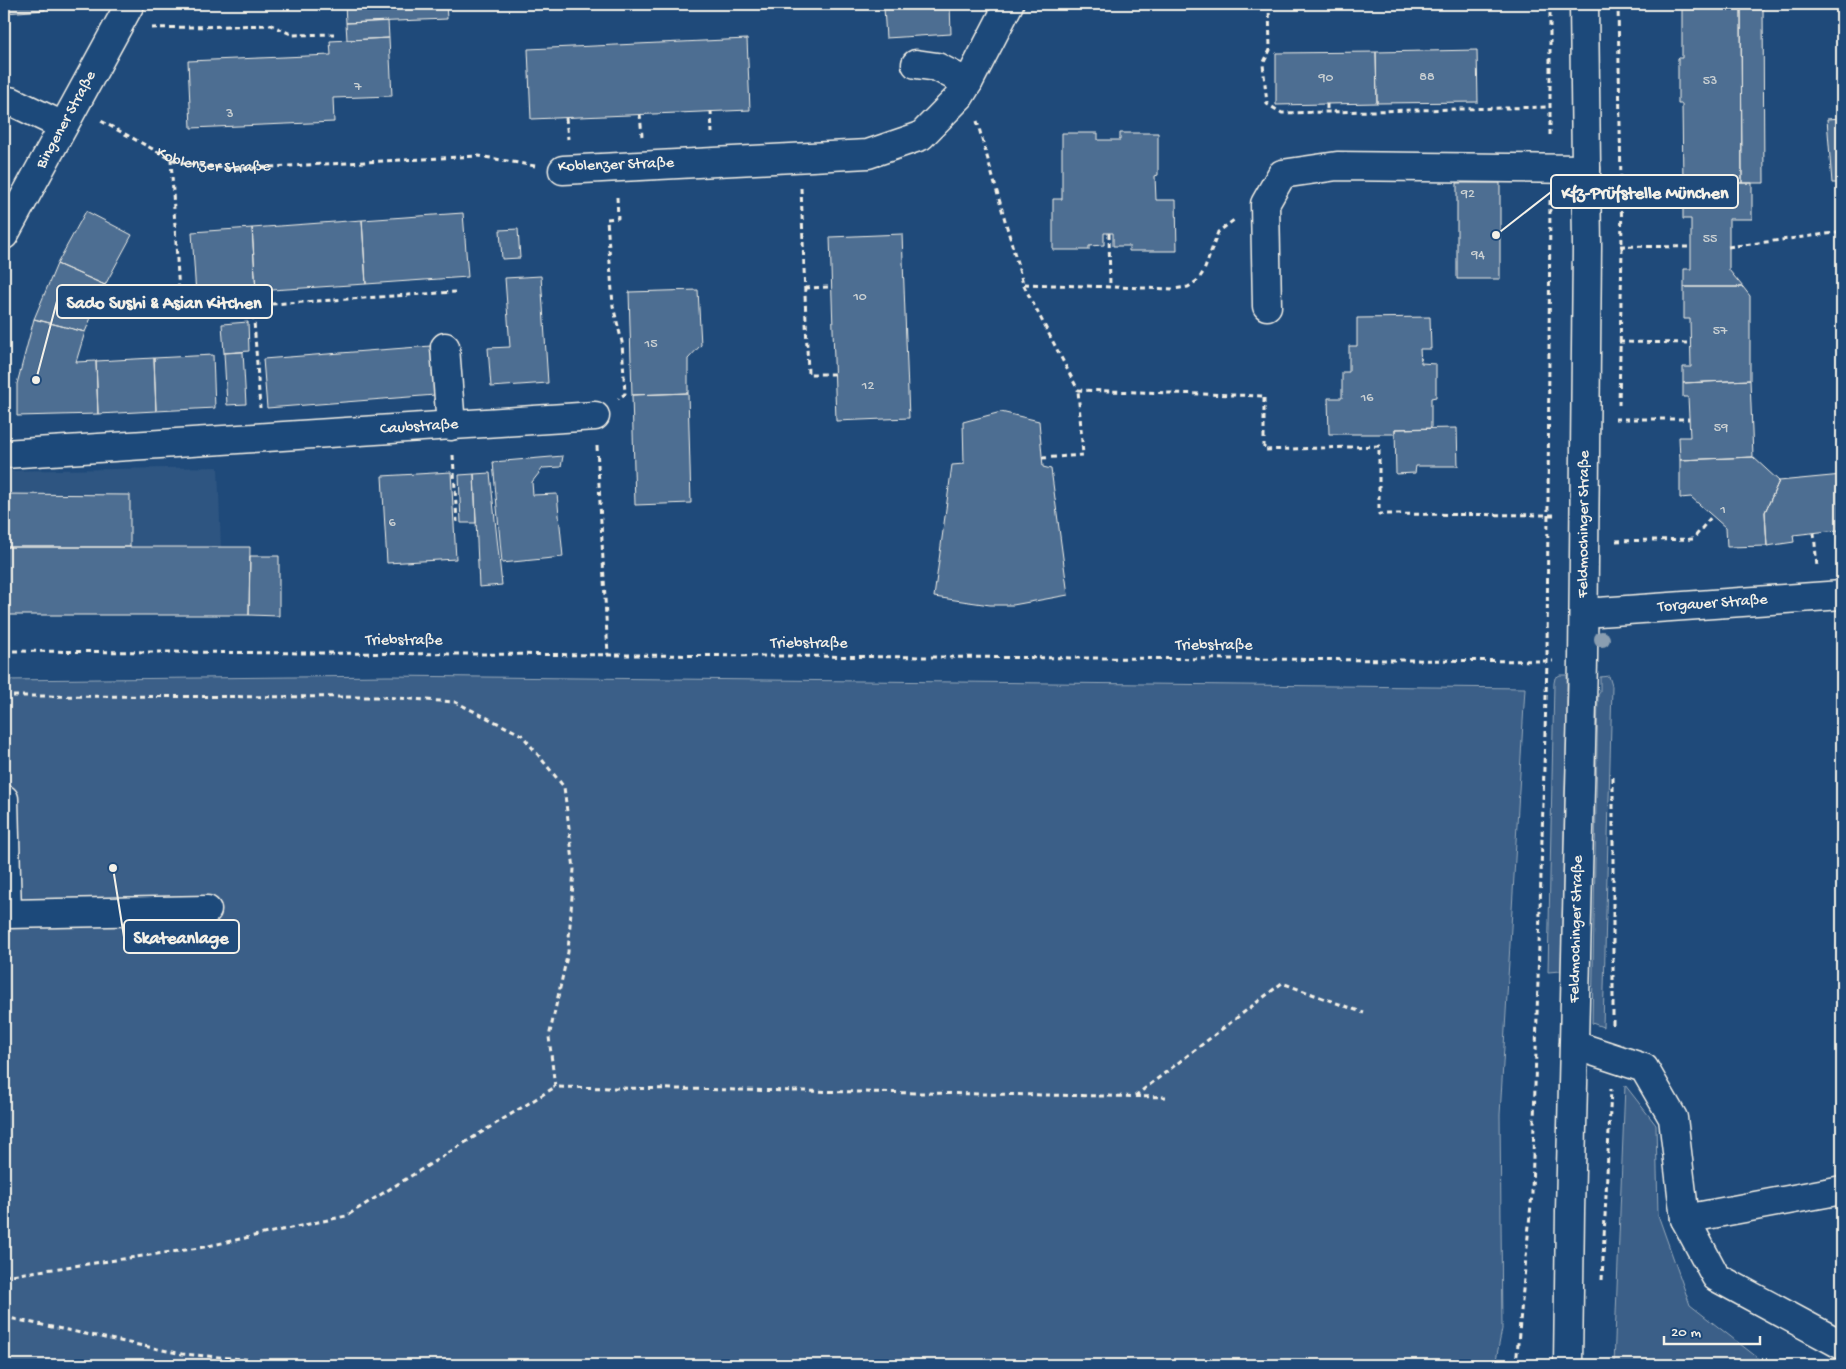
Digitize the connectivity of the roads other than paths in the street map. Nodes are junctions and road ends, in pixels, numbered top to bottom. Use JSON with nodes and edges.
{"nodes":[{"id":1,"x":130,"y":4,"type":"edge"},
{"id":2,"x":1009,"y":4,"type":"edge"},
{"id":3,"x":1584,"y":4,"type":"edge"},
{"id":4,"x":916,"y":64,"type":"dead end"},
{"id":5,"x":964,"y":90,"type":"junction"},
{"id":6,"x":4,"y":100,"type":"edge"},
{"id":7,"x":69,"y":116,"type":"junction"},
{"id":8,"x":1586,"y":169,"type":"junction"},
{"id":9,"x":563,"y":170,"type":"road end"},
{"id":10,"x":4,"y":235,"type":"edge"},
{"id":11,"x":1266,"y":306,"type":"dead end"},
{"id":12,"x":445,"y":347,"type":"dead end"},
{"id":13,"x":595,"y":416,"type":"road end"},
{"id":14,"x":451,"y":426,"type":"junction"},
{"id":15,"x":4,"y":454,"type":"edge"},
{"id":16,"x":1842,"y":595,"type":"edge"},
{"id":17,"x":1584,"y":613,"type":"junction"},
{"id":18,"x":4,"y":799,"type":"edge"},
{"id":19,"x":207,"y":910,"type":"dead end"},
{"id":20,"x":1574,"y":1045,"type":"junction"},
{"id":21,"x":1842,"y":1190,"type":"edge"},
{"id":22,"x":1685,"y":1219,"type":"junction"},
{"id":23,"x":1567,"y":1331,"type":"junction"},
{"id":24,"x":1842,"y":1345,"type":"edge"},
{"id":25,"x":1560,"y":1365,"type":"edge"},
{"id":26,"x":1568,"y":1365,"type":"edge"}],
"edges":[{"from":1,"to":7,"type":"street","name":"Bingener Straße"},
{"from":2,"to":5,"type":"street","name":"Koblenzer Straße"},
{"from":3,"to":8,"type":"street","name":"Feldmochinger Straße"},
{"from":4,"to":5,"type":"street"},
{"from":5,"to":9,"type":"street","name":"Koblenzer Straße"},
{"from":6,"to":7,"type":"street"},
{"from":7,"to":10,"type":"street","name":"Bingener Straße"},
{"from":8,"to":11,"type":"street"},
{"from":8,"to":17,"type":"street","name":"Feldmochinger Straße"},
{"from":12,"to":14,"type":"street"},
{"from":13,"to":14,"type":"street","name":"Caubstraße"},
{"from":14,"to":15,"type":"street","name":"Caubstraße"},
{"from":16,"to":17,"type":"street","name":"Torgauer Straße"},
{"from":17,"to":20,"type":"street","name":"Feldmochinger Straße"},
{"from":18,"to":19,"type":"street"},
{"from":20,"to":22,"type":"street"},
{"from":20,"to":23,"type":"street","name":"Feldmochinger Straße"},
{"from":21,"to":22,"type":"street"},
{"from":22,"to":24,"type":"street"},
{"from":23,"to":25,"type":"street","name":"Feldmochinger Straße"},
{"from":23,"to":26,"type":"street","name":"Feldmochinger Straße"}]}
